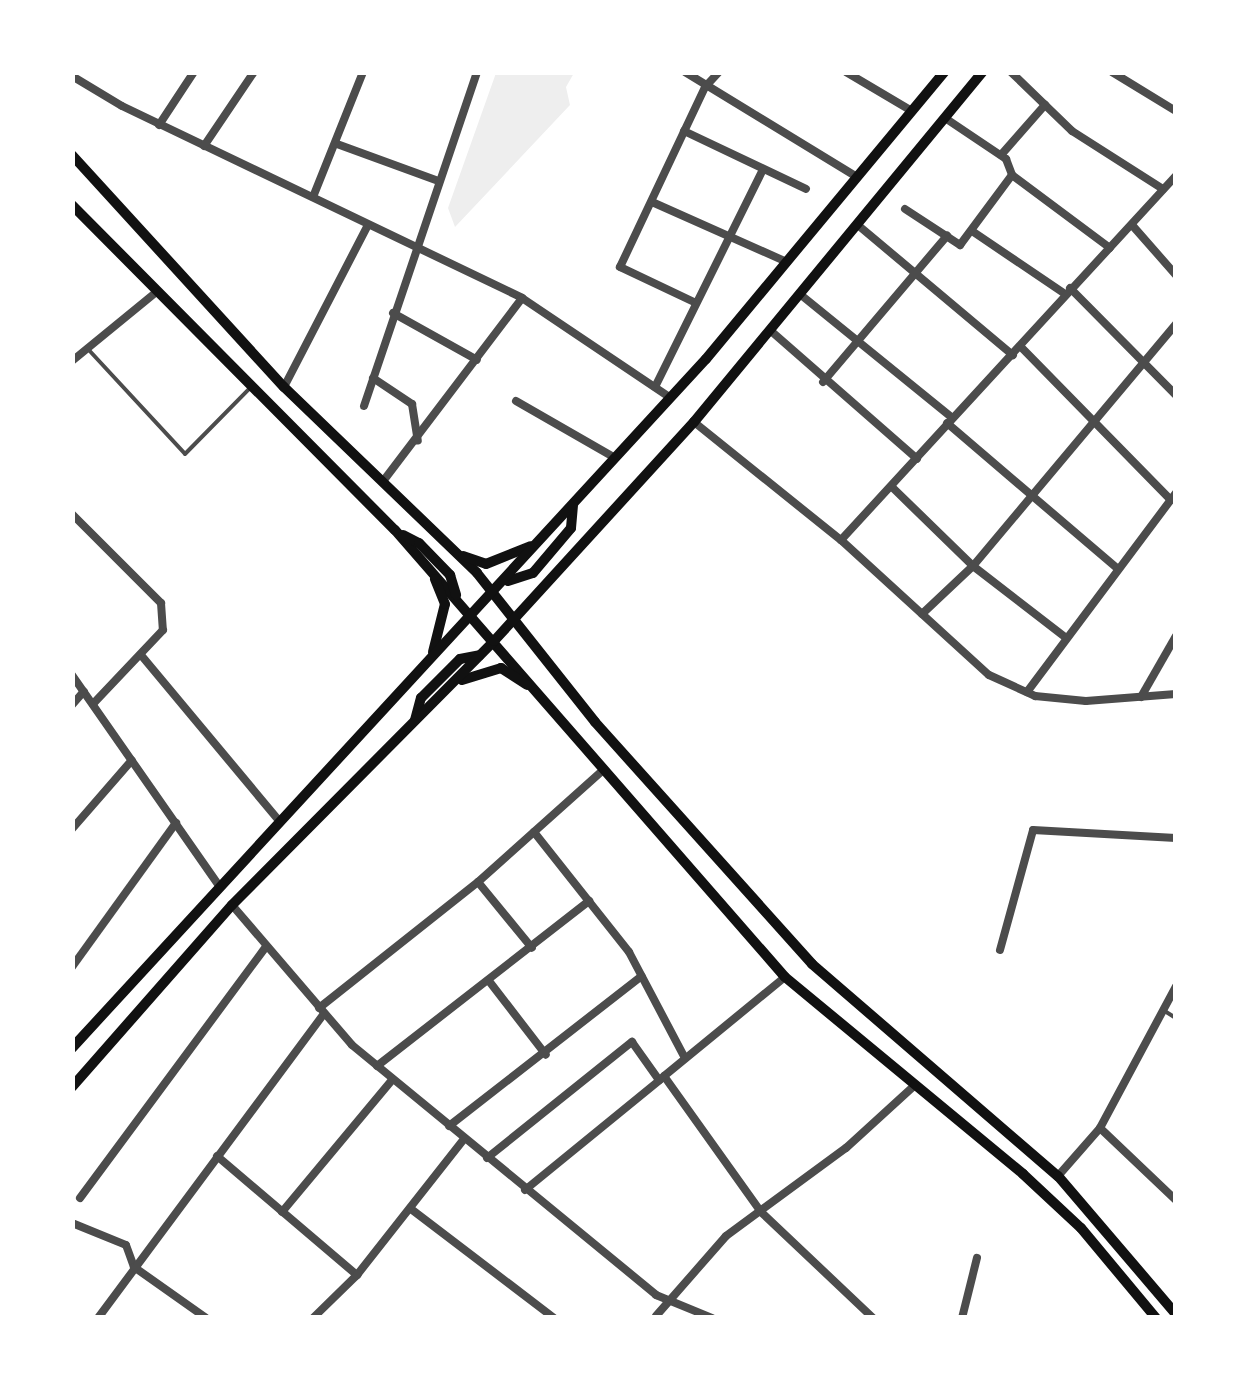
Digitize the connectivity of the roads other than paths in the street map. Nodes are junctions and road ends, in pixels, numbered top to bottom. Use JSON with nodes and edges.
{"nodes":[{"id":1,"x":194,"y":72,"type":"edge"},
{"id":2,"x":254,"y":72,"type":"edge"},
{"id":3,"x":363,"y":72,"type":"edge"},
{"id":4,"x":477,"y":72,"type":"edge"},
{"id":5,"x":685,"y":72,"type":"edge"},
{"id":6,"x":719,"y":72,"type":"edge"},
{"id":7,"x":846,"y":72,"type":"edge"},
{"id":8,"x":944,"y":72,"type":"edge"},
{"id":9,"x":983,"y":72,"type":"edge"},
{"id":10,"x":1011,"y":72,"type":"edge"},
{"id":11,"x":1112,"y":72,"type":"edge"},
{"id":12,"x":75,"y":75,"type":"edge"},
{"id":13,"x":705,"y":87,"type":"junction"},
{"id":14,"x":1045,"y":105,"type":"junction"},
{"id":15,"x":912,"y":111,"type":"junction"},
{"id":16,"x":1176,"y":111,"type":"edge"},
{"id":17,"x":948,"y":120,"type":"junction"},
{"id":18,"x":160,"y":124,"type":"junction"},
{"id":19,"x":684,"y":131,"type":"junction"},
{"id":20,"x":338,"y":144,"type":"junction"},
{"id":21,"x":204,"y":146,"type":"junction"},
{"id":22,"x":72,"y":155,"type":"edge"},
{"id":23,"x":1001,"y":155,"type":"junction"},
{"id":24,"x":763,"y":168,"type":"junction"},
{"id":25,"x":1012,"y":175,"type":"junction"},
{"id":26,"x":857,"y":178,"type":"junction"},
{"id":27,"x":1175,"y":178,"type":"edge"},
{"id":28,"x":438,"y":181,"type":"junction"},
{"id":29,"x":1164,"y":189,"type":"junction"},
{"id":30,"x":806,"y":190,"type":"dead end"},
{"id":31,"x":313,"y":196,"type":"junction"},
{"id":32,"x":652,"y":202,"type":"junction"},
{"id":33,"x":72,"y":205,"type":"edge"},
{"id":34,"x":905,"y":209,"type":"dead end"},
{"id":35,"x":368,"y":225,"type":"junction"},
{"id":36,"x":1132,"y":225,"type":"junction"},
{"id":37,"x":859,"y":226,"type":"junction"},
{"id":38,"x":972,"y":231,"type":"junction"},
{"id":39,"x":729,"y":236,"type":"junction"},
{"id":40,"x":947,"y":236,"type":"junction"},
{"id":41,"x":413,"y":248,"type":"junction"},
{"id":42,"x":1110,"y":248,"type":"junction"},
{"id":43,"x":787,"y":262,"type":"junction"},
{"id":44,"x":913,"y":272,"type":"junction"},
{"id":45,"x":1176,"y":275,"type":"edge"},
{"id":46,"x":1068,"y":291,"type":"junction"},
{"id":47,"x":155,"y":293,"type":"junction"},
{"id":48,"x":800,"y":296,"type":"junction"},
{"id":49,"x":522,"y":298,"type":"junction"},
{"id":50,"x":694,"y":302,"type":"junction"},
{"id":51,"x":393,"y":313,"type":"junction"},
{"id":52,"x":1176,"y":324,"type":"edge"},
{"id":53,"x":770,"y":331,"type":"junction"},
{"id":54,"x":856,"y":340,"type":"junction"},
{"id":55,"x":72,"y":344,"type":"edge"},
{"id":56,"x":87,"y":348,"type":"junction"},
{"id":57,"x":1017,"y":351,"type":"junction"},
{"id":58,"x":75,"y":358,"type":"edge"},
{"id":59,"x":477,"y":360,"type":"junction"},
{"id":60,"x":1142,"y":360,"type":"junction"},
{"id":61,"x":373,"y":378,"type":"junction"},
{"id":62,"x":823,"y":382,"type":"junction"},
{"id":63,"x":284,"y":387,"type":"junction"},
{"id":64,"x":655,"y":388,"type":"junction"},
{"id":65,"x":249,"y":389,"type":"junction"},
{"id":66,"x":1176,"y":395,"type":"edge"},
{"id":67,"x":671,"y":398,"type":"junction"},
{"id":68,"x":516,"y":401,"type":"dead end"},
{"id":69,"x":364,"y":406,"type":"dead end"},
{"id":70,"x":1095,"y":419,"type":"junction"},
{"id":71,"x":949,"y":420,"type":"junction"},
{"id":72,"x":694,"y":422,"type":"junction"},
{"id":73,"x":418,"y":441,"type":"junction"},
{"id":74,"x":616,"y":458,"type":"junction"},
{"id":75,"x":917,"y":459,"type":"junction"},
{"id":76,"x":384,"y":480,"type":"junction"},
{"id":77,"x":893,"y":488,"type":"junction"},
{"id":78,"x":1174,"y":495,"type":"edge"},
{"id":79,"x":1029,"y":497,"type":"junction"},
{"id":80,"x":574,"y":504,"type":"junction"},
{"id":81,"x":72,"y":514,"type":"edge"},
{"id":82,"x":397,"y":533,"type":"junction"},
{"id":83,"x":544,"y":538,"type":"junction"},
{"id":84,"x":840,"y":540,"type":"junction"},
{"id":85,"x":457,"y":554,"type":"junction"},
{"id":86,"x":973,"y":566,"type":"junction"},
{"id":87,"x":1118,"y":568,"type":"junction"},
{"id":88,"x":433,"y":573,"type":"junction"},
{"id":89,"x":504,"y":583,"type":"junction"},
{"id":90,"x":495,"y":594,"type":"junction"},
{"id":91,"x":457,"y":599,"type":"junction"},
{"id":92,"x":922,"y":614,"type":"junction"},
{"id":93,"x":472,"y":616,"type":"junction"},
{"id":94,"x":515,"y":618,"type":"junction"},
{"id":95,"x":1176,"y":636,"type":"edge"},
{"id":96,"x":1065,"y":637,"type":"junction"},
{"id":97,"x":494,"y":641,"type":"junction"},
{"id":98,"x":480,"y":654,"type":"junction"},
{"id":99,"x":141,"y":655,"type":"junction"},
{"id":100,"x":426,"y":666,"type":"junction"},
{"id":101,"x":72,"y":675,"type":"edge"},
{"id":102,"x":84,"y":691,"type":"junction"},
{"id":103,"x":536,"y":691,"type":"junction"},
{"id":104,"x":444,"y":692,"type":"junction"},
{"id":105,"x":1027,"y":692,"type":"junction"},
{"id":106,"x":1176,"y":694,"type":"edge"},
{"id":107,"x":1141,"y":697,"type":"junction"},
{"id":108,"x":93,"y":704,"type":"junction"},
{"id":109,"x":72,"y":705,"type":"edge"},
{"id":110,"x":415,"y":721,"type":"junction"},
{"id":111,"x":132,"y":760,"type":"junction"},
{"id":112,"x":602,"y":772,"type":"junction"},
{"id":113,"x":280,"y":822,"type":"junction"},
{"id":114,"x":176,"y":823,"type":"junction"},
{"id":115,"x":72,"y":829,"type":"edge"},
{"id":116,"x":534,"y":832,"type":"junction"},
{"id":117,"x":1176,"y":838,"type":"edge"},
{"id":118,"x":478,"y":882,"type":"junction"},
{"id":119,"x":218,"y":884,"type":"junction"},
{"id":120,"x":588,"y":901,"type":"junction"},
{"id":121,"x":232,"y":905,"type":"junction"},
{"id":122,"x":265,"y":948,"type":"junction"},
{"id":123,"x":532,"y":948,"type":"junction"},
{"id":124,"x":1000,"y":950,"type":"dead end"},
{"id":125,"x":72,"y":967,"type":"edge"},
{"id":126,"x":642,"y":976,"type":"junction"},
{"id":127,"x":785,"y":977,"type":"junction"},
{"id":128,"x":489,"y":981,"type":"junction"},
{"id":129,"x":1176,"y":986,"type":"edge"},
{"id":130,"x":1163,"y":1010,"type":"junction"},
{"id":131,"x":322,"y":1011,"type":"junction"},
{"id":132,"x":1176,"y":1018,"type":"edge"},
{"id":133,"x":72,"y":1048,"type":"edge"},
{"id":134,"x":546,"y":1054,"type":"junction"},
{"id":135,"x":685,"y":1058,"type":"junction"},
{"id":136,"x":377,"y":1066,"type":"junction"},
{"id":137,"x":662,"y":1078,"type":"junction"},
{"id":138,"x":393,"y":1079,"type":"junction"},
{"id":139,"x":914,"y":1086,"type":"junction"},
{"id":140,"x":72,"y":1087,"type":"edge"},
{"id":141,"x":449,"y":1126,"type":"junction"},
{"id":142,"x":1100,"y":1128,"type":"junction"},
{"id":143,"x":464,"y":1139,"type":"junction"},
{"id":144,"x":217,"y":1156,"type":"junction"},
{"id":145,"x":487,"y":1158,"type":"junction"},
{"id":146,"x":1058,"y":1176,"type":"junction"},
{"id":147,"x":524,"y":1190,"type":"junction"},
{"id":148,"x":80,"y":1198,"type":"dead end"},
{"id":149,"x":1176,"y":1200,"type":"edge"},
{"id":150,"x":412,"y":1209,"type":"junction"},
{"id":151,"x":282,"y":1212,"type":"junction"},
{"id":152,"x":761,"y":1212,"type":"junction"},
{"id":153,"x":72,"y":1223,"type":"edge"},
{"id":154,"x":977,"y":1258,"type":"dead end"},
{"id":155,"x":134,"y":1267,"type":"junction"},
{"id":156,"x":356,"y":1276,"type":"junction"},
{"id":157,"x":656,"y":1295,"type":"junction"},
{"id":158,"x":672,"y":1301,"type":"junction"},
{"id":159,"x":1176,"y":1314,"type":"edge"},
{"id":160,"x":655,"y":1317,"type":"edge"},
{"id":161,"x":98,"y":1318,"type":"edge"},
{"id":162,"x":206,"y":1318,"type":"edge"},
{"id":163,"x":313,"y":1318,"type":"edge"},
{"id":164,"x":554,"y":1318,"type":"edge"},
{"id":165,"x":712,"y":1318,"type":"edge"},
{"id":166,"x":873,"y":1318,"type":"edge"},
{"id":167,"x":962,"y":1318,"type":"edge"},
{"id":168,"x":1156,"y":1318,"type":"edge"}],
"edges":[{"from":1,"to":18,"type":"street"},
{"from":2,"to":21,"type":"street"},
{"from":3,"to":20,"type":"street"},
{"from":4,"to":28,"type":"street"},
{"from":5,"to":13,"type":"street"},
{"from":6,"to":13,"type":"street"},
{"from":7,"to":15,"type":"street"},
{"from":8,"to":15,"type":"main road"},
{"from":9,"to":17,"type":"main road"},
{"from":10,"to":14,"type":"street"},
{"from":11,"to":16,"type":"street"},
{"from":12,"to":18,"type":"street"},
{"from":13,"to":19,"type":"street"},
{"from":13,"to":26,"type":"street"},
{"from":14,"to":23,"type":"street"},
{"from":14,"to":29,"type":"street"},
{"from":15,"to":26,"type":"main road"},
{"from":17,"to":23,"type":"street"},
{"from":17,"to":37,"type":"main road"},
{"from":18,"to":21,"type":"street"},
{"from":19,"to":24,"type":"street"},
{"from":19,"to":32,"type":"street"},
{"from":20,"to":28,"type":"street"},
{"from":20,"to":31,"type":"street"},
{"from":21,"to":31,"type":"street"},
{"from":22,"to":63,"type":"main road"},
{"from":23,"to":25,"type":"street"},
{"from":24,"to":30,"type":"street"},
{"from":24,"to":39,"type":"street"},
{"from":25,"to":38,"type":"street"},
{"from":25,"to":42,"type":"street"},
{"from":26,"to":43,"type":"main road"},
{"from":27,"to":29,"type":"street"},
{"from":28,"to":41,"type":"street"},
{"from":29,"to":36,"type":"street"},
{"from":31,"to":35,"type":"street"},
{"from":32,"to":39,"type":"street"},
{"from":32,"to":50,"type":"street"},
{"from":33,"to":47,"type":"main road"},
{"from":34,"to":40,"type":"street"},
{"from":35,"to":41,"type":"street"},
{"from":35,"to":63,"type":"street"},
{"from":36,"to":42,"type":"street"},
{"from":36,"to":45,"type":"street"},
{"from":37,"to":44,"type":"street"},
{"from":37,"to":48,"type":"main road"},
{"from":38,"to":40,"type":"street"},
{"from":38,"to":46,"type":"street"},
{"from":39,"to":43,"type":"street"},
{"from":39,"to":50,"type":"street"},
{"from":40,"to":44,"type":"street"},
{"from":41,"to":49,"type":"street"},
{"from":41,"to":51,"type":"street"},
{"from":42,"to":46,"type":"street"},
{"from":43,"to":67,"type":"main road"},
{"from":44,"to":54,"type":"street"},
{"from":44,"to":57,"type":"street"},
{"from":46,"to":57,"type":"street"},
{"from":46,"to":60,"type":"street"},
{"from":47,"to":56,"type":"street"},
{"from":47,"to":65,"type":"main road"},
{"from":48,"to":53,"type":"main road"},
{"from":48,"to":54,"type":"street"},
{"from":49,"to":59,"type":"street"},
{"from":49,"to":64,"type":"street"},
{"from":50,"to":64,"type":"street"},
{"from":51,"to":59,"type":"street"},
{"from":51,"to":61,"type":"street"},
{"from":52,"to":60,"type":"street"},
{"from":53,"to":62,"type":"street"},
{"from":53,"to":72,"type":"main road"},
{"from":54,"to":62,"type":"street"},
{"from":54,"to":71,"type":"street"},
{"from":55,"to":58,"type":"street"},
{"from":56,"to":58,"type":"street"},
{"from":56,"to":65,"type":"lane"},
{"from":57,"to":70,"type":"street"},
{"from":57,"to":71,"type":"street"},
{"from":59,"to":73,"type":"street"},
{"from":60,"to":66,"type":"street"},
{"from":60,"to":70,"type":"street"},
{"from":61,"to":69,"type":"street"},
{"from":61,"to":73,"type":"street"},
{"from":62,"to":75,"type":"street"},
{"from":63,"to":76,"type":"main road"},
{"from":64,"to":67,"type":"street"},
{"from":65,"to":82,"type":"main road"},
{"from":67,"to":74,"type":"main road"},
{"from":68,"to":74,"type":"street"},
{"from":70,"to":78,"type":"street"},
{"from":70,"to":79,"type":"street"},
{"from":71,"to":75,"type":"street"},
{"from":71,"to":79,"type":"street"},
{"from":72,"to":84,"type":"street"},
{"from":72,"to":94,"type":"main road"},
{"from":73,"to":76,"type":"street"},
{"from":74,"to":80,"type":"main road"},
{"from":75,"to":77,"type":"street"},
{"from":76,"to":85,"type":"main road"},
{"from":77,"to":84,"type":"street"},
{"from":77,"to":86,"type":"street"},
{"from":78,"to":87,"type":"street"},
{"from":79,"to":86,"type":"street"},
{"from":79,"to":87,"type":"street"},
{"from":80,"to":83,"type":"main road"},
{"from":80,"to":89,"type":"main road"},
{"from":81,"to":99,"type":"street"},
{"from":82,"to":88,"type":"main road"},
{"from":82,"to":91,"type":"main road"},
{"from":83,"to":85,"type":"main road"},
{"from":83,"to":89,"type":"main road"},
{"from":84,"to":92,"type":"street"},
{"from":85,"to":90,"type":"main road"},
{"from":86,"to":92,"type":"street"},
{"from":86,"to":96,"type":"street"},
{"from":87,"to":96,"type":"street"},
{"from":88,"to":91,"type":"main road"},
{"from":88,"to":100,"type":"main road"},
{"from":89,"to":90,"type":"main road"},
{"from":90,"to":93,"type":"main road"},
{"from":90,"to":94,"type":"main road"},
{"from":91,"to":93,"type":"main road"},
{"from":92,"to":105,"type":"street"},
{"from":93,"to":97,"type":"main road"},
{"from":93,"to":100,"type":"main road"},
{"from":94,"to":97,"type":"main road"},
{"from":94,"to":146,"type":"main road"},
{"from":95,"to":107,"type":"street"},
{"from":96,"to":105,"type":"street"},
{"from":97,"to":98,"type":"main road"},
{"from":97,"to":103,"type":"main road"},
{"from":98,"to":104,"type":"main road"},
{"from":98,"to":110,"type":"main road"},
{"from":99,"to":108,"type":"street"},
{"from":99,"to":113,"type":"street"},
{"from":100,"to":113,"type":"main road"},
{"from":101,"to":102,"type":"street"},
{"from":102,"to":108,"type":"street"},
{"from":102,"to":109,"type":"street"},
{"from":103,"to":104,"type":"main road"},
{"from":103,"to":112,"type":"main road"},
{"from":104,"to":110,"type":"main road"},
{"from":105,"to":107,"type":"street"},
{"from":106,"to":107,"type":"street"},
{"from":108,"to":111,"type":"street"},
{"from":110,"to":121,"type":"main road"},
{"from":111,"to":114,"type":"street"},
{"from":111,"to":115,"type":"street"},
{"from":112,"to":116,"type":"street"},
{"from":112,"to":127,"type":"main road"},
{"from":113,"to":119,"type":"main road"},
{"from":114,"to":119,"type":"street"},
{"from":114,"to":125,"type":"street"},
{"from":116,"to":118,"type":"street"},
{"from":116,"to":120,"type":"street"},
{"from":117,"to":124,"type":"street"},
{"from":118,"to":123,"type":"street"},
{"from":118,"to":131,"type":"street"},
{"from":119,"to":133,"type":"main road"},
{"from":120,"to":123,"type":"street"},
{"from":120,"to":126,"type":"street"},
{"from":121,"to":122,"type":"street"},
{"from":121,"to":140,"type":"main road"},
{"from":122,"to":131,"type":"street"},
{"from":122,"to":148,"type":"street"},
{"from":123,"to":128,"type":"street"},
{"from":126,"to":134,"type":"street"},
{"from":126,"to":135,"type":"street"},
{"from":127,"to":135,"type":"street"},
{"from":127,"to":139,"type":"main road"},
{"from":128,"to":134,"type":"street"},
{"from":128,"to":136,"type":"street"},
{"from":129,"to":130,"type":"street"},
{"from":130,"to":132,"type":"lane"},
{"from":130,"to":142,"type":"street"},
{"from":131,"to":136,"type":"street"},
{"from":131,"to":144,"type":"street"},
{"from":134,"to":141,"type":"street"},
{"from":135,"to":137,"type":"street"},
{"from":136,"to":138,"type":"street"},
{"from":137,"to":145,"type":"street"},
{"from":137,"to":147,"type":"street"},
{"from":137,"to":152,"type":"street"},
{"from":138,"to":141,"type":"street"},
{"from":138,"to":151,"type":"street"},
{"from":139,"to":152,"type":"street"},
{"from":139,"to":168,"type":"main road"},
{"from":141,"to":143,"type":"street"},
{"from":142,"to":146,"type":"street"},
{"from":142,"to":149,"type":"street"},
{"from":143,"to":145,"type":"street"},
{"from":143,"to":150,"type":"street"},
{"from":144,"to":151,"type":"street"},
{"from":144,"to":155,"type":"street"},
{"from":145,"to":147,"type":"street"},
{"from":146,"to":159,"type":"main road"},
{"from":147,"to":157,"type":"street"},
{"from":150,"to":156,"type":"street"},
{"from":150,"to":164,"type":"street"},
{"from":151,"to":156,"type":"street"},
{"from":152,"to":158,"type":"street"},
{"from":152,"to":166,"type":"street"},
{"from":153,"to":155,"type":"street"},
{"from":154,"to":167,"type":"street"},
{"from":155,"to":161,"type":"street"},
{"from":155,"to":162,"type":"street"},
{"from":156,"to":163,"type":"street"},
{"from":157,"to":158,"type":"street"},
{"from":157,"to":160,"type":"street"},
{"from":158,"to":160,"type":"street"},
{"from":158,"to":165,"type":"street"}]}
